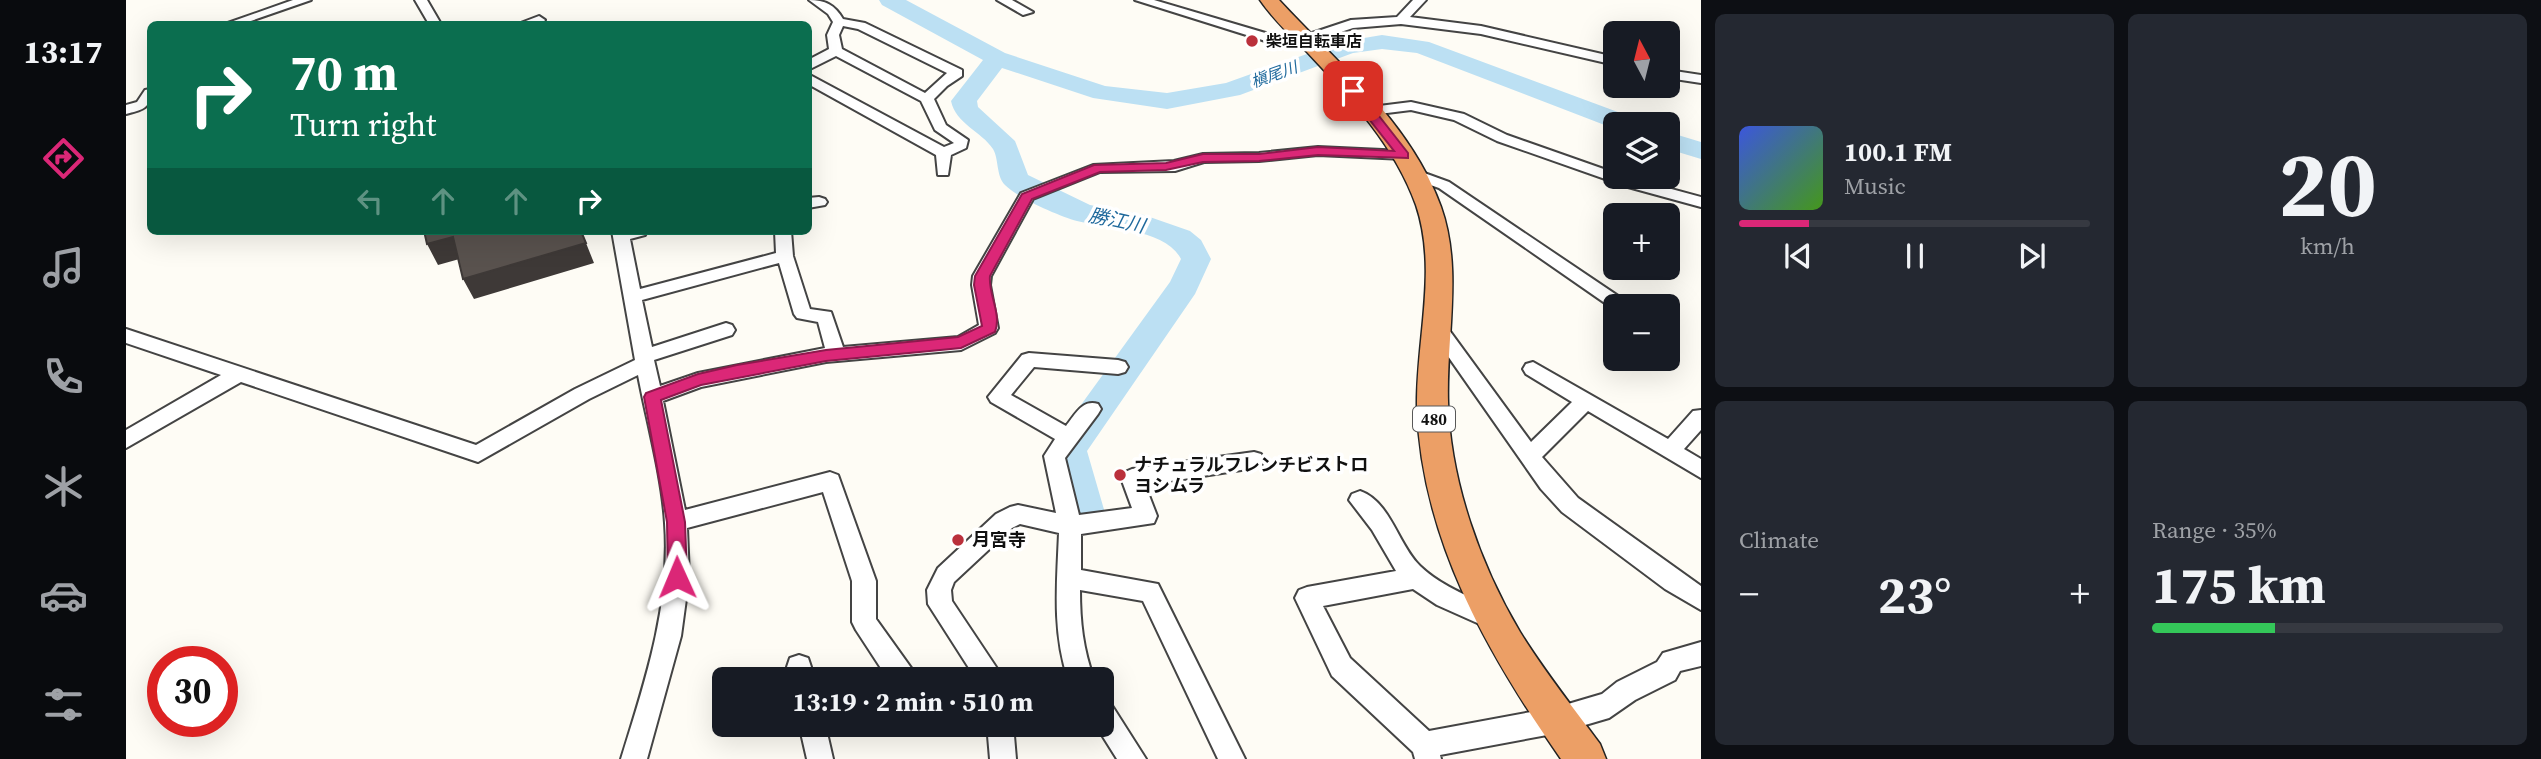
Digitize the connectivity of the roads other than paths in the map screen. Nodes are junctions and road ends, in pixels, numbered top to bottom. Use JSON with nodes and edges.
{"nodes":[{"id":1,"x":255,"y":0,"type":"edge"},
{"id":2,"x":305,"y":0,"type":"edge"},
{"id":3,"x":421,"y":0,"type":"edge"},
{"id":4,"x":815,"y":0,"type":"edge"},
{"id":5,"x":1005,"y":0,"type":"edge"},
{"id":6,"x":1141,"y":0,"type":"edge"},
{"id":7,"x":1269,"y":0,"type":"edge"},
{"id":8,"x":1420,"y":0,"type":"edge"},
{"id":9,"x":1170,"y":3,"type":"edge"},
{"id":10,"x":1027,"y":12,"type":"dead end"},
{"id":11,"x":539,"y":20,"type":"dead end"},
{"id":12,"x":1401,"y":20,"type":"junction"},
{"id":13,"x":244,"y":21,"type":"joint"},
{"id":14,"x":433,"y":21,"type":"edge"},
{"id":15,"x":535,"y":21,"type":"edge"},
{"id":16,"x":839,"y":22,"type":"junction"},
{"id":17,"x":1307,"y":43,"type":"junction"},
{"id":18,"x":836,"y":51,"type":"junction"},
{"id":19,"x":1603,"y":58,"type":"edge"},
{"id":20,"x":812,"y":64,"type":"edge"},
{"id":21,"x":1680,"y":76,"type":"edge"},
{"id":22,"x":1701,"y":79,"type":"edge"},
{"id":23,"x":812,"y":80,"type":"edge"},
{"id":24,"x":147,"y":98,"type":"edge"},
{"id":25,"x":926,"y":99,"type":"junction"},
{"id":26,"x":126,"y":110,"type":"edge"},
{"id":27,"x":1371,"y":111,"type":"junction"},
{"id":28,"x":944,"y":153,"type":"junction"},
{"id":29,"x":1410,"y":165,"type":"junction"},
{"id":30,"x":943,"y":172,"type":"dead end"},
{"id":31,"x":1701,"y":202,"type":"edge"},
{"id":32,"x":627,"y":235,"type":"edge"},
{"id":33,"x":783,"y":235,"type":"edge"},
{"id":34,"x":785,"y":256,"type":"junction"},
{"id":35,"x":1603,"y":294,"type":"edge"},
{"id":36,"x":631,"y":297,"type":"junction"},
{"id":37,"x":1435,"y":324,"type":"junction"},
{"id":38,"x":726,"y":330,"type":"dead end"},
{"id":39,"x":126,"y":336,"type":"edge"},
{"id":40,"x":836,"y":355,"type":"junction"},
{"id":41,"x":644,"y":360,"type":"junction"},
{"id":42,"x":1118,"y":367,"type":"dead end"},
{"id":43,"x":1533,"y":369,"type":"dead end"},
{"id":44,"x":240,"y":373,"type":"junction"},
{"id":45,"x":652,"y":397,"type":"junction"},
{"id":46,"x":1586,"y":401,"type":"junction"},
{"id":47,"x":1091,"y":409,"type":"dead end"},
{"id":48,"x":1700,"y":417,"type":"edge"},
{"id":49,"x":1069,"y":437,"type":"junction"},
{"id":50,"x":126,"y":440,"type":"edge"},
{"id":51,"x":1670,"y":451,"type":"junction"},
{"id":52,"x":1530,"y":456,"type":"junction"},
{"id":53,"x":1254,"y":460,"type":"dead end"},
{"id":54,"x":1701,"y":469,"type":"edge"},
{"id":55,"x":1360,"y":500,"type":"dead end"},
{"id":56,"x":676,"y":522,"type":"junction"},
{"id":57,"x":1070,"y":526,"type":"junction"},
{"id":58,"x":1069,"y":578,"type":"junction"},
{"id":59,"x":1416,"y":578,"type":"junction"},
{"id":60,"x":1701,"y":599,"type":"edge"},
{"id":61,"x":1494,"y":619,"type":"junction"},
{"id":62,"x":1701,"y":654,"type":"edge"},
{"id":63,"x":893,"y":667,"type":"edge"},
{"id":64,"x":983,"y":667,"type":"edge"},
{"id":65,"x":1077,"y":667,"type":"edge"},
{"id":66,"x":1558,"y":720,"type":"junction"},
{"id":67,"x":1114,"y":731,"type":"edge"},
{"id":68,"x":815,"y":737,"type":"edge"},
{"id":69,"x":1001,"y":737,"type":"edge"},
{"id":70,"x":1427,"y":752,"type":"edge"},
{"id":71,"x":634,"y":759,"type":"edge"},
{"id":72,"x":820,"y":759,"type":"edge"},
{"id":73,"x":1003,"y":759,"type":"edge"},
{"id":74,"x":1133,"y":759,"type":"edge"},
{"id":75,"x":1231,"y":759,"type":"edge"},
{"id":76,"x":1585,"y":759,"type":"edge"}],
"edges":[{"from":1,"to":13,"type":"street"},
{"from":2,"to":13,"type":"street"},
{"from":3,"to":14,"type":"street"},
{"from":4,"to":16,"type":"street"},
{"from":5,"to":10,"type":"street"},
{"from":6,"to":9,"type":"street"},
{"from":7,"to":17,"type":"highway","number":"480"},
{"from":8,"to":12,"type":"street"},
{"from":9,"to":17,"type":"street"},
{"from":11,"to":15,"type":"street"},
{"from":12,"to":17,"type":"street"},
{"from":12,"to":19,"type":"street"},
{"from":16,"to":18,"type":"street"},
{"from":16,"to":25,"type":"street"},
{"from":17,"to":27,"type":"highway","number":"480"},
{"from":18,"to":20,"type":"street"},
{"from":18,"to":25,"type":"street"},
{"from":21,"to":22,"type":"street"},
{"from":23,"to":28,"type":"street"},
{"from":24,"to":26,"type":"street"},
{"from":25,"to":28,"type":"street"},
{"from":27,"to":29,"type":"highway","number":"480"},
{"from":27,"to":31,"type":"street"},
{"from":28,"to":30,"type":"street"},
{"from":29,"to":35,"type":"street"},
{"from":29,"to":37,"type":"highway","number":"480"},
{"from":29,"to":40,"type":"street"},
{"from":32,"to":36,"type":"street"},
{"from":33,"to":34,"type":"street"},
{"from":34,"to":36,"type":"street"},
{"from":34,"to":40,"type":"street"},
{"from":36,"to":41,"type":"street"},
{"from":37,"to":52,"type":"street"},
{"from":37,"to":61,"type":"highway","number":"480"},
{"from":38,"to":41,"type":"street"},
{"from":39,"to":44,"type":"street"},
{"from":40,"to":45,"type":"street"},
{"from":41,"to":44,"type":"street"},
{"from":41,"to":45,"type":"street"},
{"from":42,"to":49,"type":"street"},
{"from":43,"to":46,"type":"street"},
{"from":44,"to":50,"type":"street"},
{"from":45,"to":56,"type":"street"},
{"from":46,"to":51,"type":"street"},
{"from":46,"to":52,"type":"street"},
{"from":47,"to":49,"type":"street"},
{"from":48,"to":51,"type":"street"},
{"from":49,"to":57,"type":"street"},
{"from":51,"to":54,"type":"street"},
{"from":52,"to":60,"type":"street"},
{"from":53,"to":57,"type":"street"},
{"from":55,"to":59,"type":"street"},
{"from":56,"to":63,"type":"street"},
{"from":56,"to":71,"type":"street"},
{"from":57,"to":58,"type":"street"},
{"from":57,"to":64,"type":"street"},
{"from":58,"to":65,"type":"street"},
{"from":58,"to":75,"type":"street"},
{"from":59,"to":61,"type":"street"},
{"from":59,"to":70,"type":"street"},
{"from":61,"to":66,"type":"highway","number":"480"},
{"from":62,"to":66,"type":"street"},
{"from":66,"to":70,"type":"street"},
{"from":66,"to":76,"type":"highway","number":"480"},
{"from":67,"to":74,"type":"street"},
{"from":68,"to":72,"type":"street"},
{"from":69,"to":73,"type":"street"}]}
